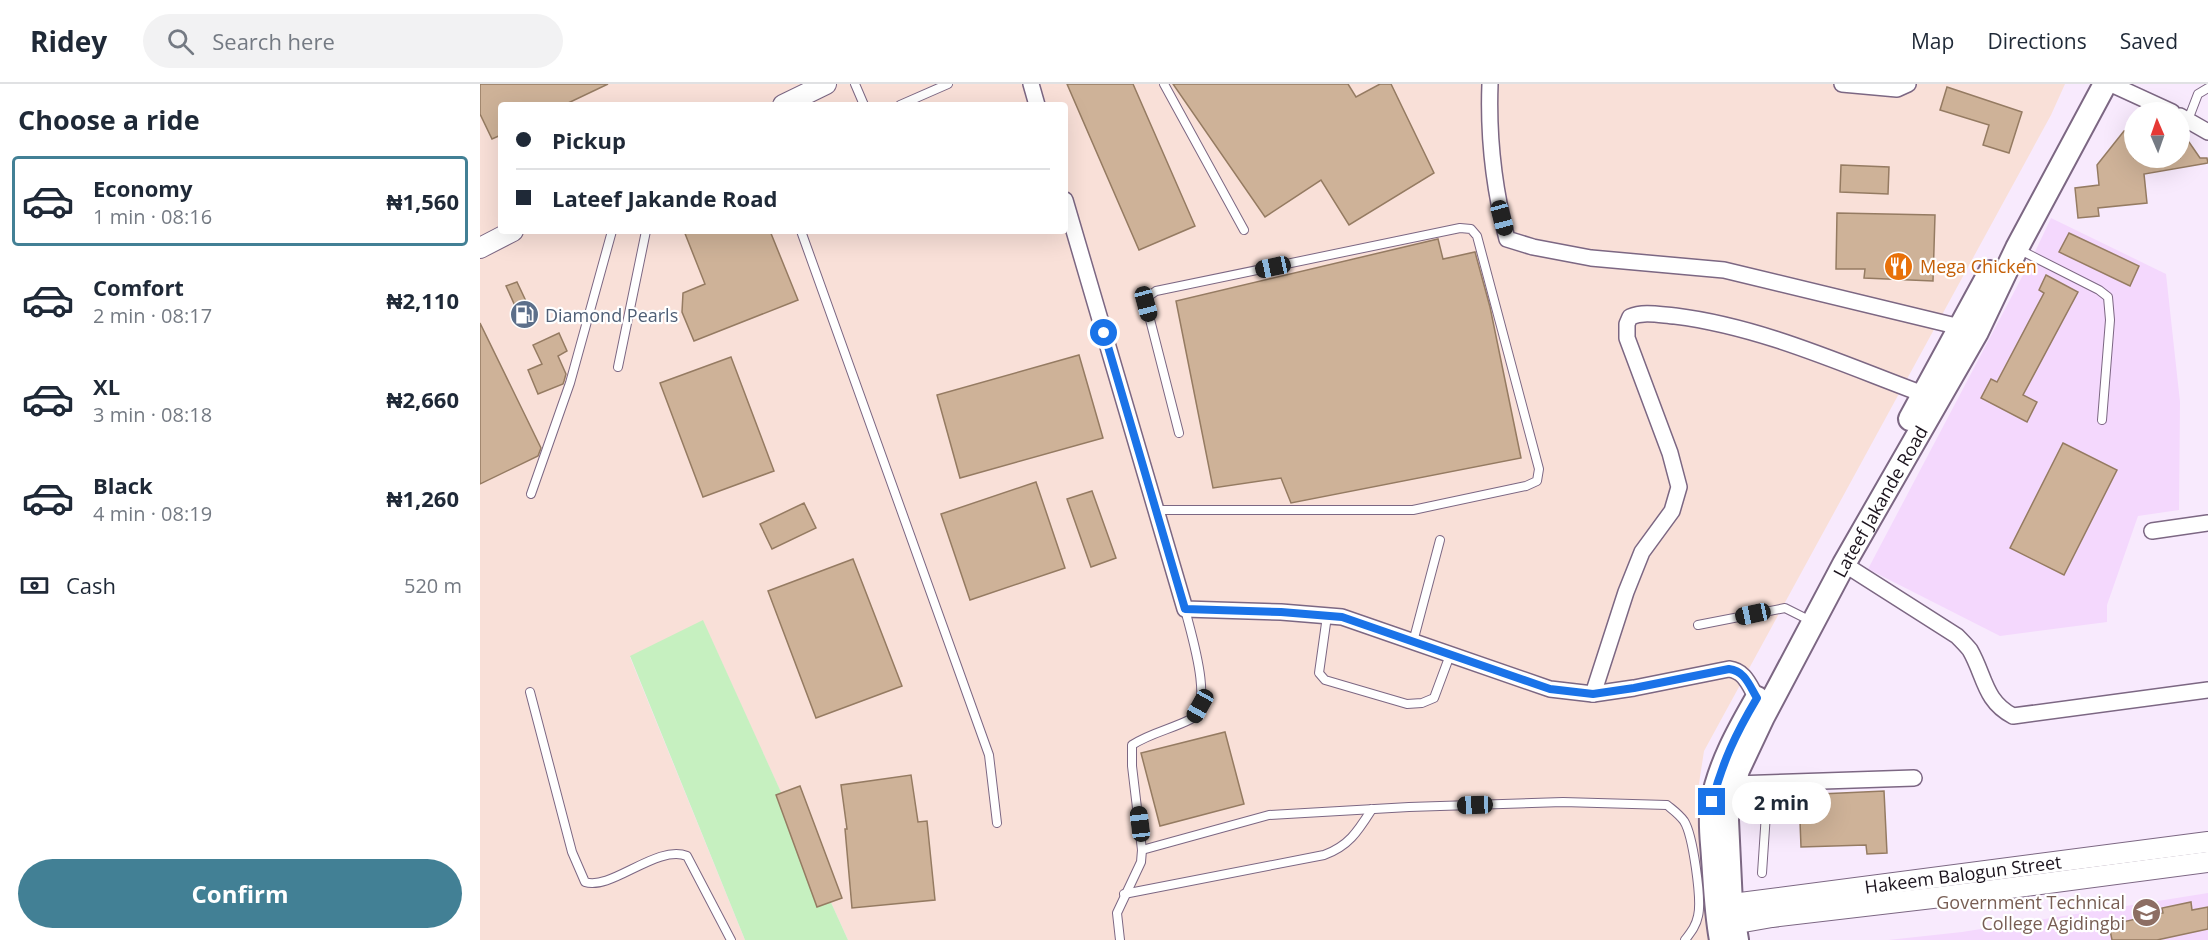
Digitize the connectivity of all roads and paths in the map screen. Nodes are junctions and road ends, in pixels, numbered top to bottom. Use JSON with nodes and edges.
{"nodes":[{"id":1,"x":826,"y":84,"type":"edge"},
{"id":2,"x":855,"y":84,"type":"edge"},
{"id":3,"x":948,"y":84,"type":"edge"},
{"id":4,"x":1031,"y":84,"type":"edge"},
{"id":5,"x":1164,"y":84,"type":"edge"},
{"id":6,"x":1490,"y":84,"type":"edge"},
{"id":7,"x":1842,"y":84,"type":"edge"},
{"id":8,"x":1908,"y":84,"type":"edge"},
{"id":9,"x":2087,"y":84,"type":"edge"},
{"id":10,"x":2105,"y":84,"type":"edge"},
{"id":11,"x":2111,"y":84,"type":"edge"},
{"id":12,"x":2208,"y":88,"type":"edge"},
{"id":13,"x":789,"y":102,"type":"edge"},
{"id":14,"x":863,"y":102,"type":"edge"},
{"id":15,"x":907,"y":102,"type":"edge"},
{"id":16,"x":1036,"y":102,"type":"edge"},
{"id":17,"x":2150,"y":102,"type":"edge"},
{"id":18,"x":2190,"y":108,"type":"edge"},
{"id":19,"x":2190,"y":122,"type":"edge"},
{"id":20,"x":2208,"y":132,"type":"edge"},
{"id":21,"x":1068,"y":210,"type":"edge"},
{"id":22,"x":1244,"y":230,"type":"dead end"},
{"id":23,"x":507,"y":234,"type":"edge"},
{"id":24,"x":611,"y":234,"type":"edge"},
{"id":25,"x":645,"y":234,"type":"edge"},
{"id":26,"x":802,"y":234,"type":"edge"},
{"id":27,"x":480,"y":248,"type":"edge"},
{"id":28,"x":2017,"y":248,"type":"junction"},
{"id":29,"x":1960,"y":327,"type":"junction"},
{"id":30,"x":618,"y":367,"type":"dead end"},
{"id":31,"x":1923,"y":394,"type":"junction"},
{"id":32,"x":2102,"y":420,"type":"dead end"},
{"id":33,"x":1179,"y":433,"type":"dead end"},
{"id":34,"x":531,"y":494,"type":"dead end"},
{"id":35,"x":1157,"y":510,"type":"junction"},
{"id":36,"x":2208,"y":523,"type":"edge"},
{"id":37,"x":2152,"y":531,"type":"dead end"},
{"id":38,"x":1440,"y":540,"type":"dead end"},
{"id":39,"x":1844,"y":564,"type":"junction"},
{"id":40,"x":1185,"y":609,"type":"junction"},
{"id":41,"x":1327,"y":616,"type":"junction"},
{"id":42,"x":1803,"y":617,"type":"junction"},
{"id":43,"x":1698,"y":625,"type":"dead end"},
{"id":44,"x":1413,"y":642,"type":"junction"},
{"id":45,"x":1450,"y":655,"type":"junction"},
{"id":46,"x":2208,"y":690,"type":"edge"},
{"id":47,"x":530,"y":692,"type":"dead end"},
{"id":48,"x":1593,"y":694,"type":"junction"},
{"id":49,"x":1757,"y":698,"type":"junction"},
{"id":50,"x":1914,"y":778,"type":"dead end"},
{"id":51,"x":1734,"y":784,"type":"junction"},
{"id":52,"x":1768,"y":784,"type":"junction"},
{"id":53,"x":1372,"y":809,"type":"junction"},
{"id":54,"x":997,"y":823,"type":"dead end"},
{"id":55,"x":2208,"y":842,"type":"edge"},
{"id":56,"x":1142,"y":850,"type":"junction"},
{"id":57,"x":2208,"y":862,"type":"edge"},
{"id":58,"x":1762,"y":873,"type":"dead end"},
{"id":59,"x":1939,"y":877,"type":"junction"},
{"id":60,"x":1124,"y":894,"type":"junction"},
{"id":61,"x":1941,"y":897,"type":"junction"},
{"id":62,"x":1726,"y":923,"type":"edge"},
{"id":63,"x":732,"y":940,"type":"edge"},
{"id":64,"x":1120,"y":940,"type":"edge"},
{"id":65,"x":1684,"y":940,"type":"edge"}],
"edges":[{"from":1,"to":13,"type":"street"},
{"from":2,"to":14,"type":"lane"},
{"from":3,"to":15,"type":"lane"},
{"from":4,"to":16,"type":"street"},
{"from":5,"to":22,"type":"lane"},
{"from":6,"to":29,"type":"street"},
{"from":7,"to":8,"type":"street"},
{"from":9,"to":29,"type":"main road","name":"Lateef Jakande Road"},
{"from":10,"to":28,"type":"main road","name":"Lateef Jakande Road"},
{"from":11,"to":17,"type":"street"},
{"from":12,"to":18,"type":"lane"},
{"from":19,"to":20,"type":"street"},
{"from":21,"to":35,"type":"street"},
{"from":23,"to":27,"type":"street"},
{"from":24,"to":34,"type":"lane"},
{"from":25,"to":30,"type":"lane"},
{"from":26,"to":54,"type":"lane"},
{"from":28,"to":32,"type":"lane"},
{"from":28,"to":39,"type":"main road","name":"Lateef Jakande Road"},
{"from":29,"to":31,"type":"main road","name":"Lateef Jakande Road"},
{"from":31,"to":42,"type":"main road","name":"Lateef Jakande Road"},
{"from":31,"to":48,"type":"street"},
{"from":33,"to":35,"type":"lane"},
{"from":35,"to":40,"type":"street"},
{"from":36,"to":37,"type":"street"},
{"from":38,"to":44,"type":"lane"},
{"from":39,"to":46,"type":"street"},
{"from":39,"to":51,"type":"main road","name":"Lateef Jakande Road"},
{"from":40,"to":41,"type":"street"},
{"from":40,"to":56,"type":"lane"},
{"from":41,"to":44,"type":"street"},
{"from":41,"to":45,"type":"lane"},
{"from":42,"to":43,"type":"lane"},
{"from":42,"to":49,"type":"main road","name":"Lateef Jakande Road"},
{"from":44,"to":45,"type":"street"},
{"from":45,"to":48,"type":"street"},
{"from":47,"to":63,"type":"lane"},
{"from":48,"to":49,"type":"street"},
{"from":49,"to":62,"type":"main road","name":"Lateef Jakande Road"},
{"from":50,"to":52,"type":"street"},
{"from":51,"to":52,"type":"street"},
{"from":51,"to":62,"type":"main road","name":"Lateef Jakande Road"},
{"from":52,"to":58,"type":"lane"},
{"from":53,"to":56,"type":"lane"},
{"from":53,"to":60,"type":"lane"},
{"from":53,"to":65,"type":"lane"},
{"from":55,"to":59,"type":"street","name":"Hakeem Balogun Street"},
{"from":56,"to":60,"type":"lane"},
{"from":57,"to":61,"type":"street","name":"Hakeem Balogun Street"},
{"from":59,"to":61,"type":"street"},
{"from":59,"to":62,"type":"street","name":"Hakeem Balogun Street"},
{"from":60,"to":64,"type":"lane"},
{"from":61,"to":62,"type":"street","name":"Hakeem Balogun Street"}]}
